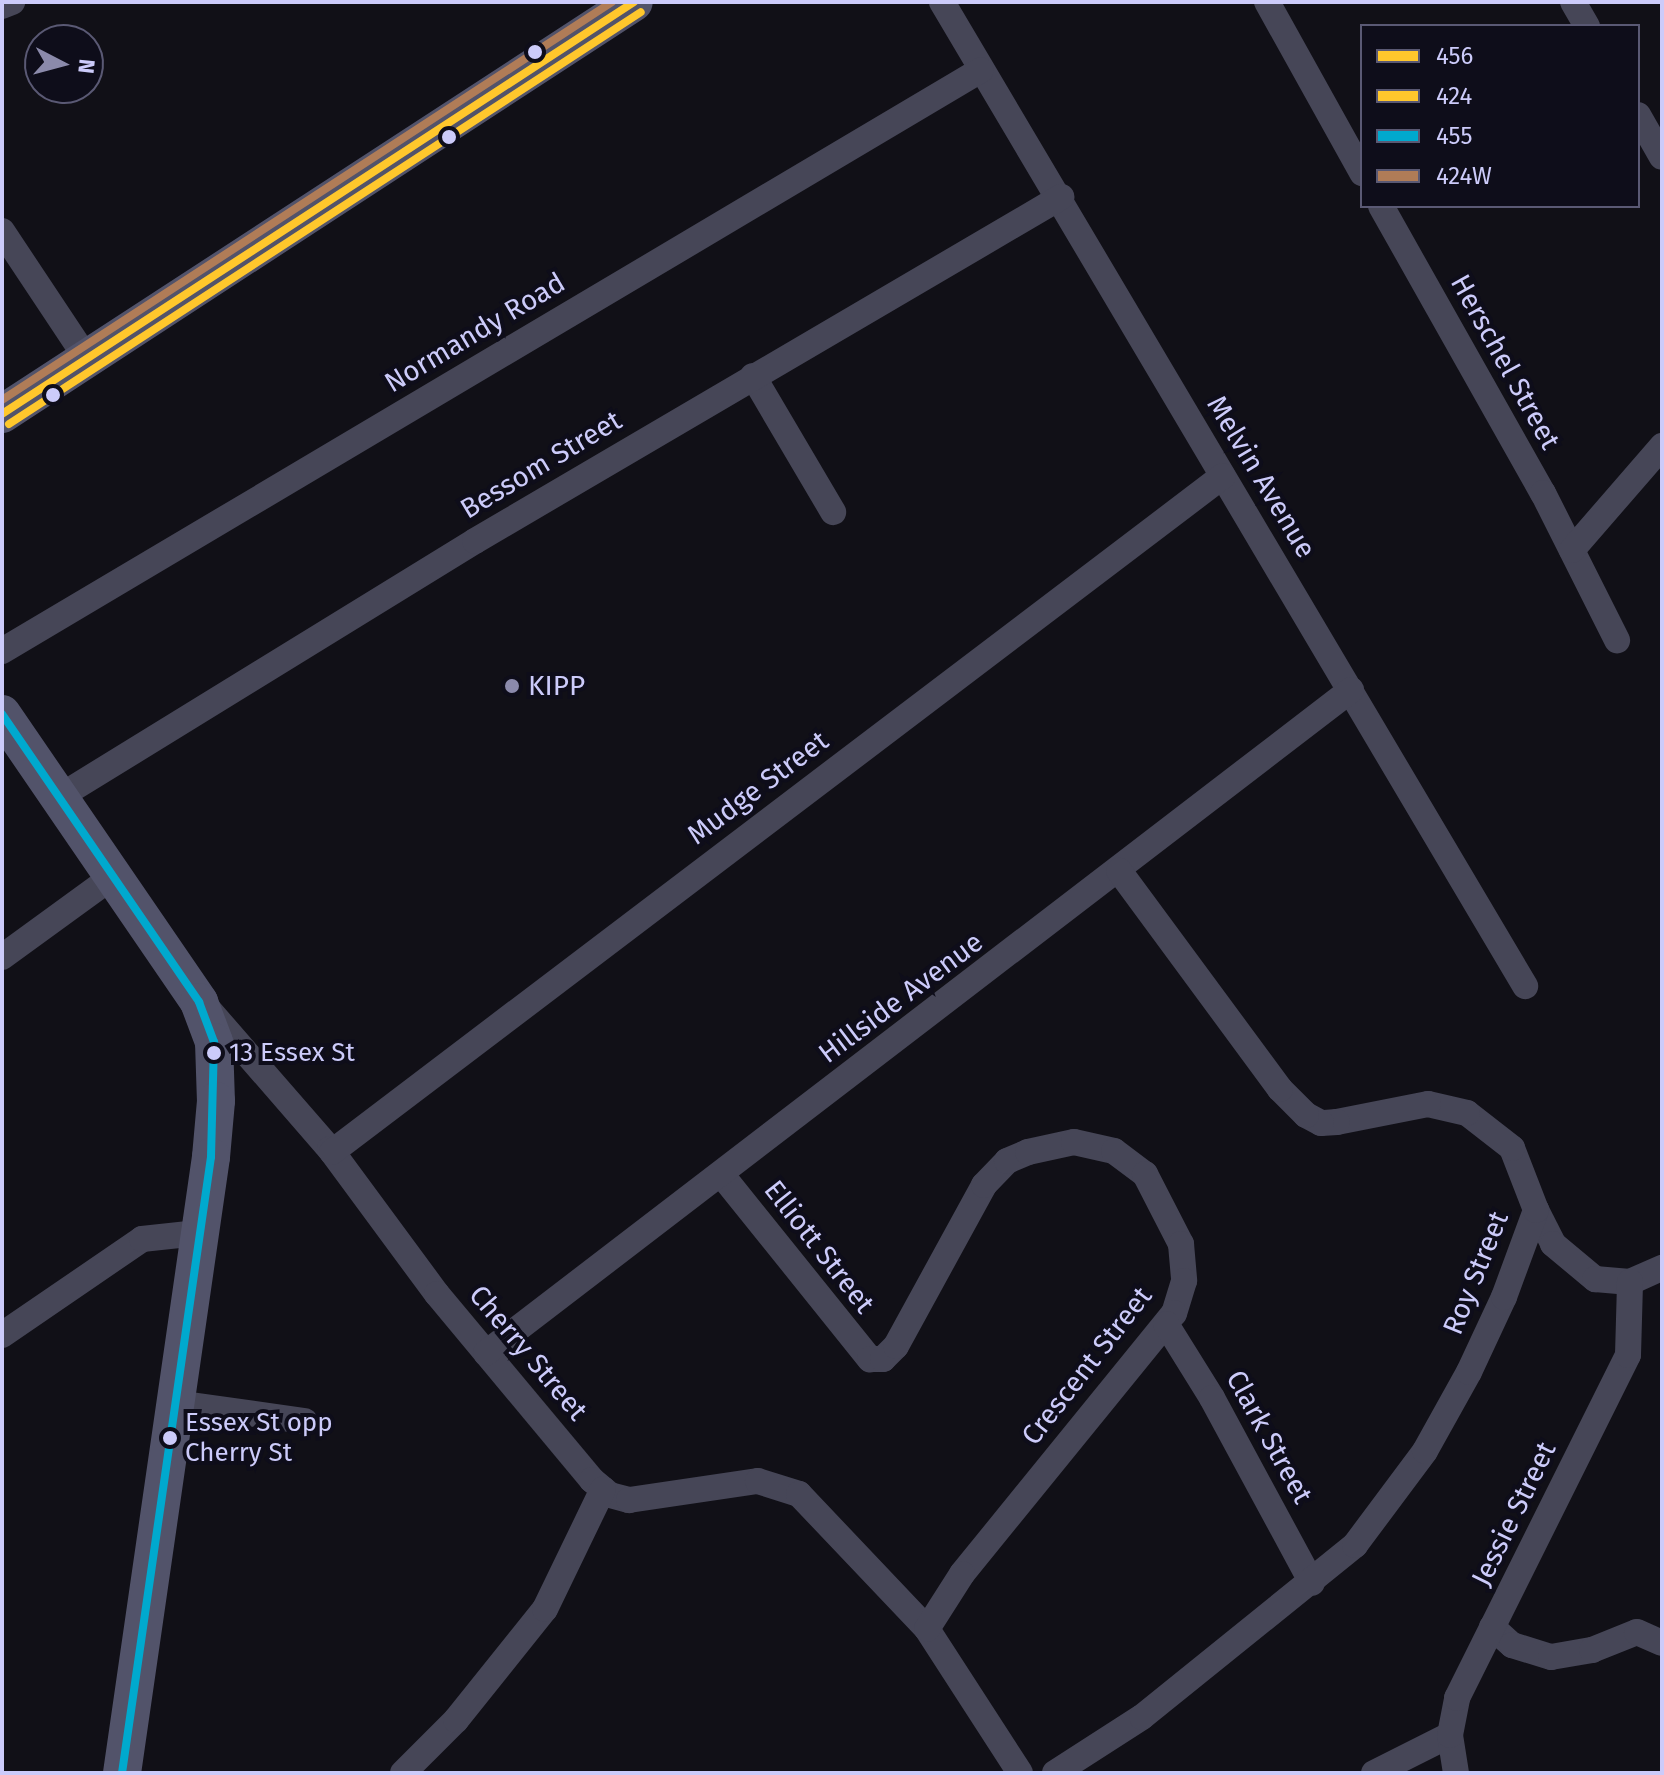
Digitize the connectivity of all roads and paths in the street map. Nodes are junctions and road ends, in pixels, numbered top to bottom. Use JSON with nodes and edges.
{"nodes":[{"id":1,"x":12,"y":2,"type":"edge"},
{"id":2,"x":634,"y":2,"type":"edge"},
{"id":3,"x":942,"y":2,"type":"edge"},
{"id":4,"x":1267,"y":2,"type":"edge"},
{"id":5,"x":1573,"y":2,"type":"edge"},
{"id":6,"x":2,"y":6,"type":"edge"},
{"id":7,"x":1586,"y":24,"type":"edge"},
{"id":8,"x":981,"y":70,"type":"junction"},
{"id":9,"x":1640,"y":118,"type":"edge"},
{"id":10,"x":1662,"y":157,"type":"edge"},
{"id":11,"x":1360,"y":169,"type":"edge"},
{"id":12,"x":1061,"y":197,"type":"junction"},
{"id":13,"x":1382,"y":208,"type":"edge"},
{"id":14,"x":2,"y":231,"type":"edge"},
{"id":15,"x":87,"y":359,"type":"junction"},
{"id":16,"x":753,"y":376,"type":"junction"},
{"id":17,"x":2,"y":414,"type":"edge"},
{"id":18,"x":1662,"y":446,"type":"edge"},
{"id":19,"x":1223,"y":476,"type":"junction"},
{"id":20,"x":833,"y":512,"type":"dead end"},
{"id":21,"x":1572,"y":550,"type":"junction"},
{"id":22,"x":1617,"y":640,"type":"dead end"},
{"id":23,"x":2,"y":651,"type":"edge"},
{"id":24,"x":1351,"y":690,"type":"junction"},
{"id":25,"x":2,"y":714,"type":"edge"},
{"id":26,"x":59,"y":797,"type":"junction"},
{"id":27,"x":1119,"y":871,"type":"junction"},
{"id":28,"x":112,"y":877,"type":"junction"},
{"id":29,"x":2,"y":957,"type":"edge"},
{"id":30,"x":186,"y":983,"type":"junction"},
{"id":31,"x":1525,"y":986,"type":"dead end"},
{"id":32,"x":332,"y":1152,"type":"junction"},
{"id":33,"x":721,"y":1174,"type":"junction"},
{"id":34,"x":1536,"y":1210,"type":"junction"},
{"id":35,"x":198,"y":1233,"type":"junction"},
{"id":36,"x":1662,"y":1268,"type":"edge"},
{"id":37,"x":1630,"y":1282,"type":"junction"},
{"id":38,"x":1166,"y":1324,"type":"junction"},
{"id":39,"x":2,"y":1335,"type":"edge"},
{"id":40,"x":486,"y":1353,"type":"junction"},
{"id":41,"x":870,"y":1359,"type":"joint"},
{"id":42,"x":175,"y":1403,"type":"junction"},
{"id":43,"x":305,"y":1421,"type":"dead end"},
{"id":44,"x":603,"y":1489,"type":"junction"},
{"id":45,"x":1312,"y":1583,"type":"junction"},
{"id":46,"x":1492,"y":1627,"type":"junction"},
{"id":47,"x":927,"y":1629,"type":"junction"},
{"id":48,"x":1662,"y":1643,"type":"edge"},
{"id":49,"x":1450,"y":1735,"type":"junction"},
{"id":50,"x":122,"y":1773,"type":"edge"},
{"id":51,"x":403,"y":1773,"type":"edge"},
{"id":52,"x":1020,"y":1773,"type":"edge"},
{"id":53,"x":1055,"y":1773,"type":"edge"},
{"id":54,"x":1374,"y":1773,"type":"edge"},
{"id":55,"x":1456,"y":1773,"type":"edge"}],
"edges":[{"from":1,"to":6,"type":"street"},
{"from":2,"to":15,"type":"main road"},
{"from":3,"to":8,"type":"street","name":"Melvin Avenue"},
{"from":4,"to":11,"type":"street"},
{"from":5,"to":7,"type":"street"},
{"from":8,"to":12,"type":"street","name":"Melvin Avenue"},
{"from":8,"to":23,"type":"street","name":"Normandy Road"},
{"from":9,"to":10,"type":"street"},
{"from":12,"to":16,"type":"street","name":"Bessom Street"},
{"from":12,"to":19,"type":"street","name":"Melvin Avenue"},
{"from":13,"to":21,"type":"street","name":"Herschel Street"},
{"from":14,"to":15,"type":"street"},
{"from":15,"to":17,"type":"main road"},
{"from":16,"to":20,"type":"street"},
{"from":16,"to":26,"type":"street","name":"Bessom Street"},
{"from":18,"to":21,"type":"street"},
{"from":19,"to":24,"type":"street","name":"Melvin Avenue"},
{"from":19,"to":32,"type":"street","name":"Mudge Street"},
{"from":21,"to":22,"type":"street","name":"Herschel Street"},
{"from":24,"to":27,"type":"street","name":"Hillside Avenue"},
{"from":24,"to":31,"type":"street","name":"Melvin Avenue"},
{"from":25,"to":26,"type":"main road"},
{"from":26,"to":28,"type":"main road"},
{"from":27,"to":33,"type":"street","name":"Hillside Avenue"},
{"from":27,"to":34,"type":"street","name":"Roy Street"},
{"from":28,"to":29,"type":"street"},
{"from":28,"to":30,"type":"main road"},
{"from":30,"to":32,"type":"street","name":"Cherry Street"},
{"from":30,"to":35,"type":"main road"},
{"from":32,"to":40,"type":"street","name":"Cherry Street"},
{"from":33,"to":40,"type":"street","name":"Hillside Avenue"},
{"from":33,"to":41,"type":"street","name":"Elliott Street"},
{"from":34,"to":37,"type":"street"},
{"from":34,"to":45,"type":"street","name":"Roy Street"},
{"from":35,"to":39,"type":"street"},
{"from":35,"to":42,"type":"main road"},
{"from":36,"to":37,"type":"street"},
{"from":37,"to":46,"type":"street","name":"Jessie Street"},
{"from":38,"to":41,"type":"street","name":"Crescent Street"},
{"from":38,"to":45,"type":"street","name":"Clark Street"},
{"from":38,"to":47,"type":"street","name":"Crescent Street"},
{"from":40,"to":44,"type":"street","name":"Cherry Street"},
{"from":42,"to":43,"type":"street"},
{"from":42,"to":50,"type":"main road"},
{"from":44,"to":47,"type":"street"},
{"from":44,"to":51,"type":"street"},
{"from":45,"to":53,"type":"street","name":"Roy Street"},
{"from":46,"to":48,"type":"street"},
{"from":46,"to":49,"type":"street","name":"Jessie Street"},
{"from":47,"to":52,"type":"street"},
{"from":49,"to":54,"type":"street"},
{"from":49,"to":55,"type":"street","name":"Jessie Street"}]}
